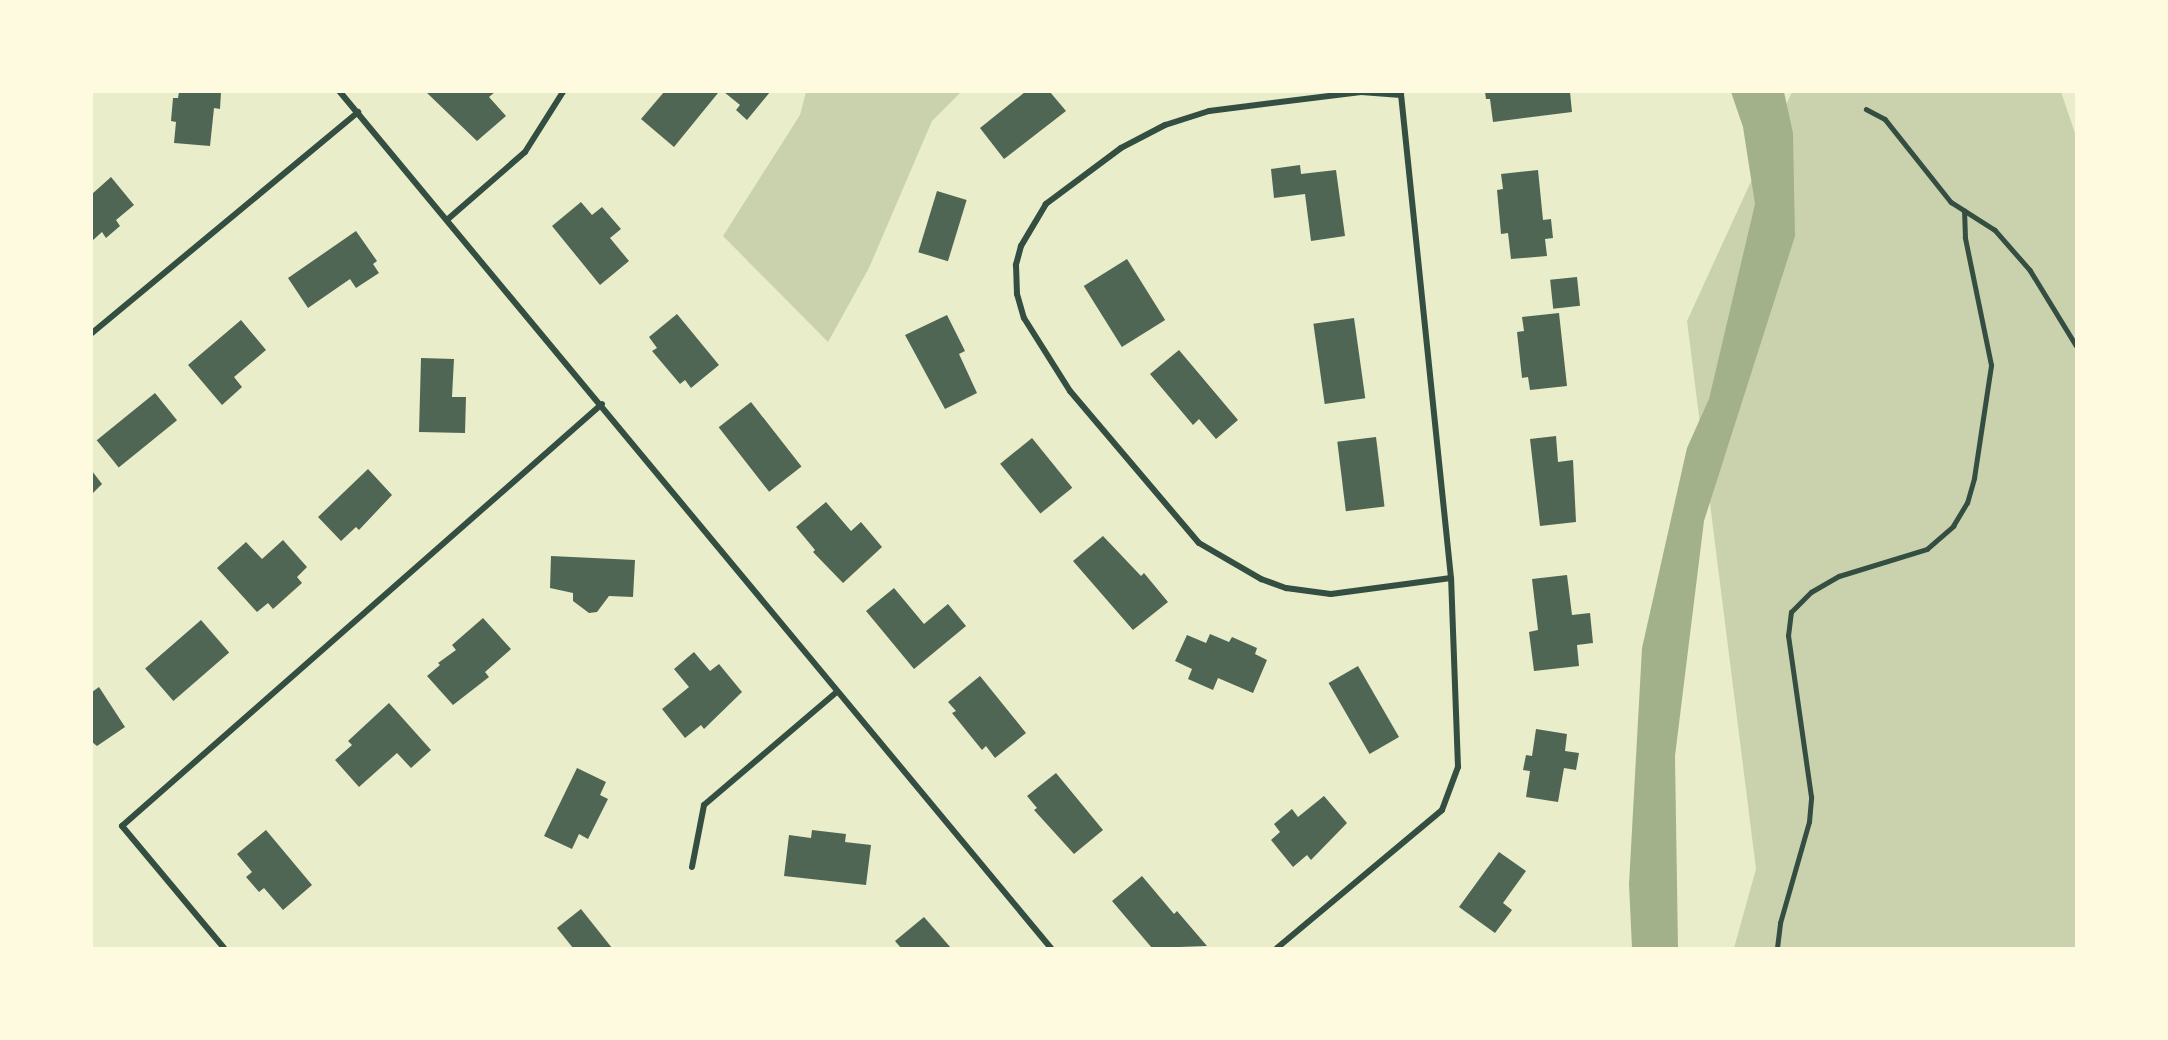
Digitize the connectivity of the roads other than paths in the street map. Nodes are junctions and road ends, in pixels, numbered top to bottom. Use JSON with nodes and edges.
{"nodes":[{"id":1,"x":340,"y":92,"type":"edge"},
{"id":2,"x":563,"y":92,"type":"edge"},
{"id":3,"x":1401,"y":93,"type":"edge"},
{"id":4,"x":1866,"y":109,"type":"dead end"},
{"id":5,"x":358,"y":112,"type":"junction"},
{"id":6,"x":1964,"y":211,"type":"junction"},
{"id":7,"x":448,"y":219,"type":"junction"},
{"id":8,"x":92,"y":333,"type":"edge"},
{"id":9,"x":2076,"y":345,"type":"edge"},
{"id":10,"x":602,"y":404,"type":"junction"},
{"id":11,"x":1451,"y":578,"type":"junction"},
{"id":12,"x":837,"y":692,"type":"junction"},
{"id":13,"x":692,"y":867,"type":"dead end"},
{"id":14,"x":224,"y":948,"type":"edge"},
{"id":15,"x":1051,"y":948,"type":"edge"},
{"id":16,"x":1277,"y":948,"type":"edge"},
{"id":17,"x":1777,"y":948,"type":"edge"}],
"edges":[{"from":1,"to":5,"type":"street"},
{"from":2,"to":7,"type":"street"},
{"from":3,"to":11,"type":"street"},
{"from":3,"to":11,"type":"street"},
{"from":4,"to":6,"type":"lane"},
{"from":5,"to":7,"type":"street"},
{"from":5,"to":8,"type":"street"},
{"from":6,"to":9,"type":"lane"},
{"from":6,"to":17,"type":"lane"},
{"from":7,"to":10,"type":"street"},
{"from":10,"to":12,"type":"street"},
{"from":10,"to":14,"type":"street"},
{"from":11,"to":16,"type":"street"},
{"from":12,"to":13,"type":"street"},
{"from":12,"to":15,"type":"street"}]}
